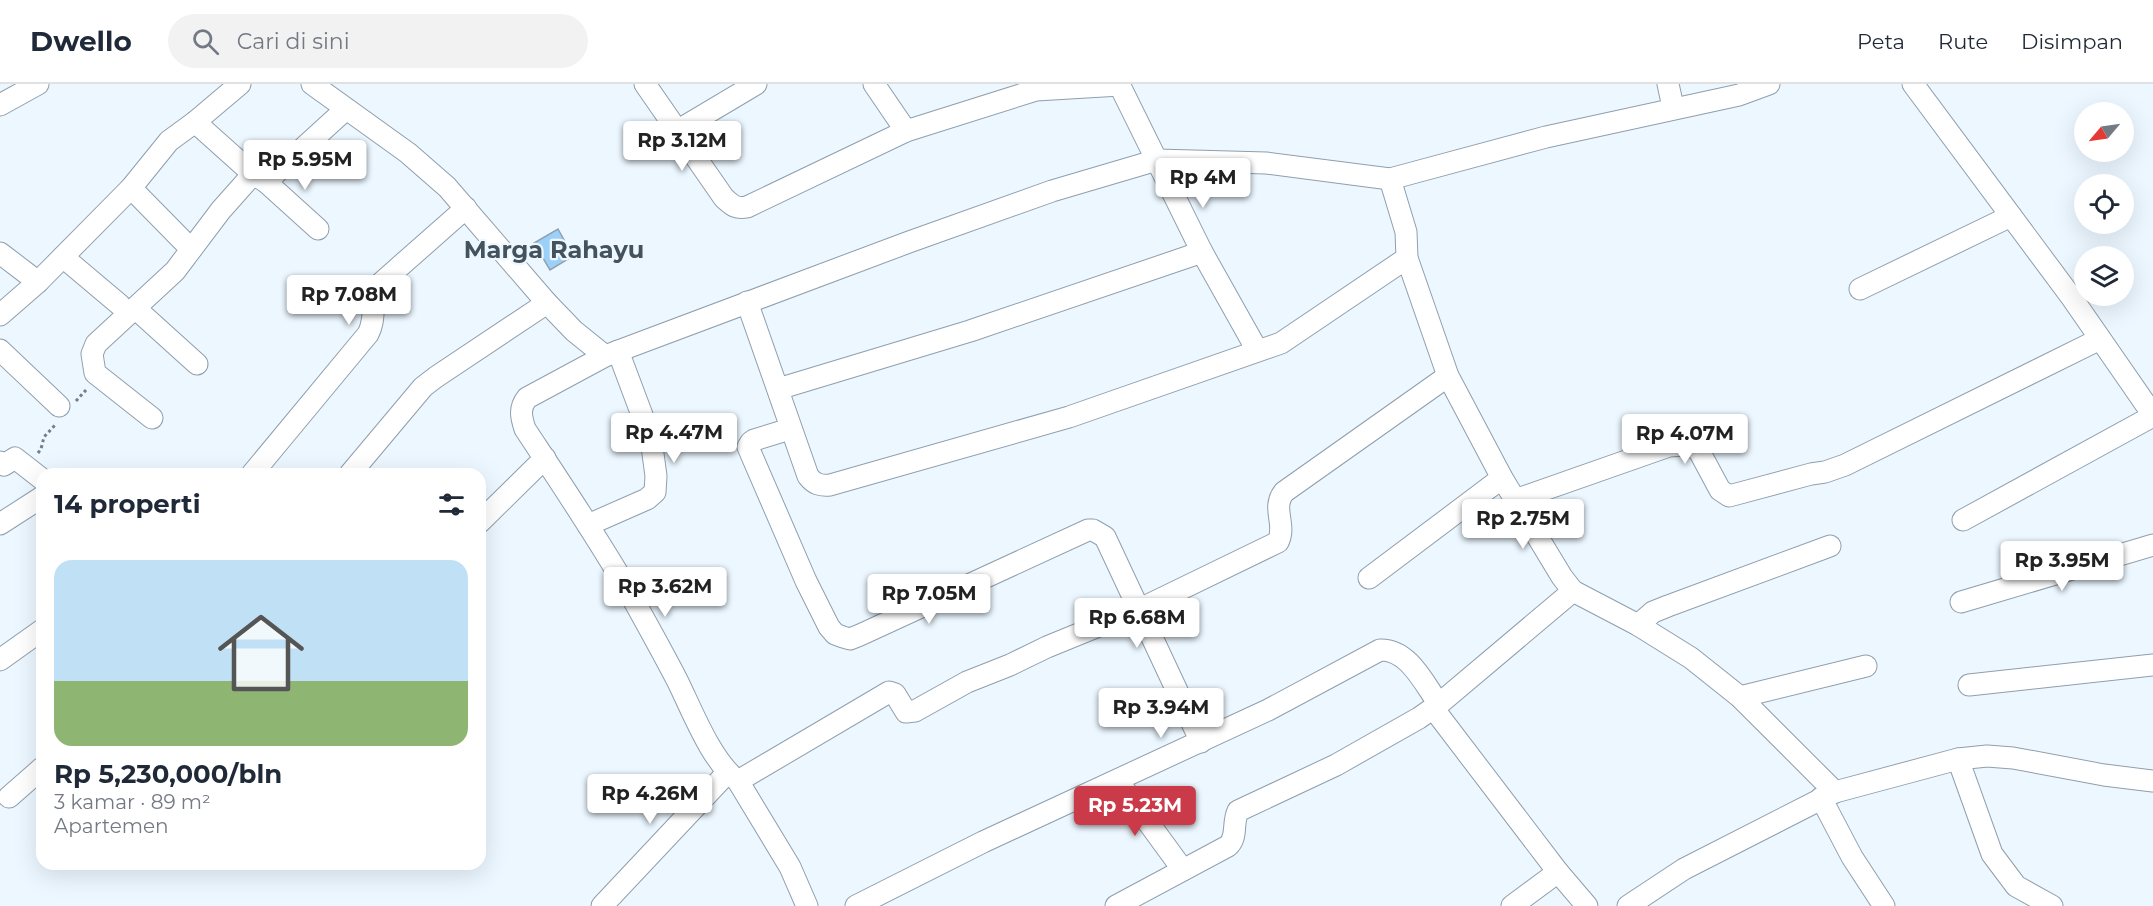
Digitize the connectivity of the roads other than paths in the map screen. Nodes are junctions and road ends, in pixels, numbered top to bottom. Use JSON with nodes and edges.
{"nodes":[{"id":1,"x":38,"y":84,"type":"edge"},
{"id":2,"x":240,"y":84,"type":"edge"},
{"id":3,"x":645,"y":84,"type":"edge"},
{"id":4,"x":756,"y":84,"type":"edge"},
{"id":5,"x":874,"y":84,"type":"edge"},
{"id":6,"x":1119,"y":84,"type":"edge"},
{"id":7,"x":1668,"y":84,"type":"edge"},
{"id":8,"x":1769,"y":84,"type":"edge"},
{"id":9,"x":1913,"y":84,"type":"edge"},
{"id":10,"x":1034,"y":87,"type":"edge"},
{"id":11,"x":325,"y":88,"type":"edge"},
{"id":12,"x":5,"y":96,"type":"edge"},
{"id":13,"x":1673,"y":107,"type":"junction"},
{"id":14,"x":346,"y":109,"type":"junction"},
{"id":15,"x":195,"y":122,"type":"junction"},
{"id":16,"x":677,"y":131,"type":"junction"},
{"id":17,"x":906,"y":131,"type":"junction"},
{"id":18,"x":1157,"y":160,"type":"junction"},
{"id":19,"x":259,"y":178,"type":"junction"},
{"id":20,"x":1390,"y":179,"type":"junction"},
{"id":21,"x":131,"y":188,"type":"junction"},
{"id":22,"x":466,"y":208,"type":"junction"},
{"id":23,"x":2011,"y":216,"type":"junction"},
{"id":24,"x":318,"y":229,"type":"dead end"},
{"id":25,"x":190,"y":249,"type":"junction"},
{"id":26,"x":1202,"y":252,"type":"junction"},
{"id":27,"x":0,"y":253,"type":"edge"},
{"id":28,"x":63,"y":257,"type":"junction"},
{"id":29,"x":1407,"y":258,"type":"junction"},
{"id":30,"x":38,"y":282,"type":"junction"},
{"id":31,"x":1860,"y":289,"type":"dead end"},
{"id":32,"x":747,"y":302,"type":"junction"},
{"id":33,"x":547,"y":303,"type":"junction"},
{"id":34,"x":127,"y":306,"type":"junction"},
{"id":35,"x":0,"y":315,"type":"edge"},
{"id":36,"x":2100,"y":339,"type":"junction"},
{"id":37,"x":0,"y":350,"type":"edge"},
{"id":38,"x":1257,"y":350,"type":"junction"},
{"id":39,"x":611,"y":354,"type":"junction"},
{"id":40,"x":197,"y":364,"type":"dead end"},
{"id":41,"x":1448,"y":376,"type":"junction"},
{"id":42,"x":778,"y":389,"type":"junction"},
{"id":43,"x":59,"y":406,"type":"dead end"},
{"id":44,"x":2153,"y":415,"type":"edge"},
{"id":45,"x":152,"y":418,"type":"dead end"},
{"id":46,"x":790,"y":429,"type":"junction"},
{"id":47,"x":545,"y":458,"type":"junction"},
{"id":48,"x":0,"y":462,"type":"edge"},
{"id":49,"x":257,"y":468,"type":"edge"},
{"id":50,"x":355,"y":468,"type":"edge"},
{"id":51,"x":36,"y":474,"type":"edge"},
{"id":52,"x":1502,"y":478,"type":"junction"},
{"id":53,"x":36,"y":500,"type":"edge"},
{"id":54,"x":1515,"y":500,"type":"junction"},
{"id":55,"x":486,"y":516,"type":"edge"},
{"id":56,"x":1963,"y":519,"type":"dead end"},
{"id":57,"x":0,"y":524,"type":"edge"},
{"id":58,"x":588,"y":525,"type":"junction"},
{"id":59,"x":2153,"y":545,"type":"edge"},
{"id":60,"x":1830,"y":546,"type":"dead end"},
{"id":61,"x":1369,"y":578,"type":"dead end"},
{"id":62,"x":1573,"y":591,"type":"junction"},
{"id":63,"x":1961,"y":602,"type":"dead end"},
{"id":64,"x":1140,"y":609,"type":"junction"},
{"id":65,"x":1638,"y":625,"type":"junction"},
{"id":66,"x":36,"y":634,"type":"edge"},
{"id":67,"x":0,"y":660,"type":"edge"},
{"id":68,"x":2153,"y":665,"type":"edge"},
{"id":69,"x":1866,"y":666,"type":"dead end"},
{"id":70,"x":1969,"y":685,"type":"dead end"},
{"id":71,"x":1740,"y":698,"type":"junction"},
{"id":72,"x":1436,"y":706,"type":"junction"},
{"id":73,"x":1201,"y":742,"type":"junction"},
{"id":74,"x":1958,"y":759,"type":"junction"},
{"id":75,"x":36,"y":773,"type":"edge"},
{"id":76,"x":732,"y":777,"type":"junction"},
{"id":77,"x":1118,"y":781,"type":"junction"},
{"id":78,"x":2153,"y":781,"type":"edge"},
{"id":79,"x":1828,"y":795,"type":"junction"},
{"id":80,"x":9,"y":797,"type":"dead end"},
{"id":81,"x":1183,"y":870,"type":"junction"},
{"id":82,"x":1558,"y":872,"type":"junction"},
{"id":83,"x":602,"y":906,"type":"edge"},
{"id":84,"x":807,"y":906,"type":"edge"},
{"id":85,"x":856,"y":906,"type":"edge"},
{"id":86,"x":1116,"y":906,"type":"edge"},
{"id":87,"x":1512,"y":906,"type":"edge"},
{"id":88,"x":1587,"y":906,"type":"edge"},
{"id":89,"x":1628,"y":906,"type":"edge"},
{"id":90,"x":1884,"y":906,"type":"edge"},
{"id":91,"x":2052,"y":906,"type":"edge"}],
"edges":[{"from":1,"to":12,"type":"street"},
{"from":2,"to":15,"type":"street"},
{"from":3,"to":16,"type":"street"},
{"from":4,"to":16,"type":"street"},
{"from":5,"to":17,"type":"street"},
{"from":6,"to":10,"type":"street"},
{"from":6,"to":18,"type":"street"},
{"from":7,"to":13,"type":"street"},
{"from":8,"to":13,"type":"street"},
{"from":9,"to":23,"type":"street"},
{"from":10,"to":17,"type":"street"},
{"from":11,"to":14,"type":"street"},
{"from":13,"to":20,"type":"street"},
{"from":14,"to":19,"type":"street"},
{"from":14,"to":22,"type":"street"},
{"from":15,"to":19,"type":"street"},
{"from":15,"to":21,"type":"street"},
{"from":16,"to":17,"type":"street"},
{"from":18,"to":20,"type":"street"},
{"from":18,"to":26,"type":"street"},
{"from":18,"to":32,"type":"street"},
{"from":19,"to":24,"type":"street"},
{"from":19,"to":25,"type":"street"},
{"from":20,"to":29,"type":"street"},
{"from":21,"to":25,"type":"street"},
{"from":21,"to":28,"type":"street"},
{"from":22,"to":33,"type":"street"},
{"from":22,"to":49,"type":"street"},
{"from":23,"to":31,"type":"street"},
{"from":23,"to":36,"type":"street"},
{"from":25,"to":34,"type":"street"},
{"from":26,"to":38,"type":"street"},
{"from":26,"to":42,"type":"street"},
{"from":27,"to":30,"type":"street"},
{"from":28,"to":30,"type":"street"},
{"from":28,"to":34,"type":"street"},
{"from":29,"to":38,"type":"street"},
{"from":29,"to":41,"type":"street"},
{"from":30,"to":35,"type":"street"},
{"from":32,"to":39,"type":"street"},
{"from":32,"to":42,"type":"street"},
{"from":33,"to":39,"type":"street"},
{"from":33,"to":50,"type":"street"},
{"from":34,"to":40,"type":"street"},
{"from":34,"to":45,"type":"street"},
{"from":36,"to":44,"type":"street"},
{"from":36,"to":54,"type":"street"},
{"from":37,"to":43,"type":"street"},
{"from":38,"to":46,"type":"street"},
{"from":39,"to":47,"type":"street"},
{"from":39,"to":58,"type":"street"},
{"from":41,"to":52,"type":"street"},
{"from":41,"to":64,"type":"street"},
{"from":42,"to":46,"type":"street"},
{"from":44,"to":56,"type":"street"},
{"from":46,"to":64,"type":"street"},
{"from":47,"to":55,"type":"street"},
{"from":47,"to":58,"type":"street"},
{"from":48,"to":51,"type":"street"},
{"from":52,"to":54,"type":"street"},
{"from":52,"to":61,"type":"street"},
{"from":53,"to":57,"type":"street"},
{"from":54,"to":62,"type":"street"},
{"from":58,"to":76,"type":"street"},
{"from":59,"to":63,"type":"street"},
{"from":60,"to":65,"type":"street"},
{"from":62,"to":65,"type":"street"},
{"from":62,"to":72,"type":"street"},
{"from":64,"to":73,"type":"street"},
{"from":64,"to":76,"type":"street"},
{"from":65,"to":71,"type":"street"},
{"from":66,"to":67,"type":"street"},
{"from":68,"to":70,"type":"street"},
{"from":69,"to":71,"type":"street"},
{"from":71,"to":79,"type":"street"},
{"from":72,"to":73,"type":"street"},
{"from":72,"to":81,"type":"street"},
{"from":72,"to":82,"type":"street"},
{"from":73,"to":77,"type":"street"},
{"from":74,"to":78,"type":"street"},
{"from":74,"to":79,"type":"street"},
{"from":74,"to":91,"type":"street"},
{"from":75,"to":80,"type":"street"},
{"from":76,"to":83,"type":"street"},
{"from":76,"to":84,"type":"street"},
{"from":77,"to":81,"type":"street"},
{"from":77,"to":85,"type":"street"},
{"from":79,"to":89,"type":"street"},
{"from":79,"to":90,"type":"street"},
{"from":81,"to":86,"type":"street"},
{"from":82,"to":87,"type":"street"},
{"from":82,"to":88,"type":"street"}]}
